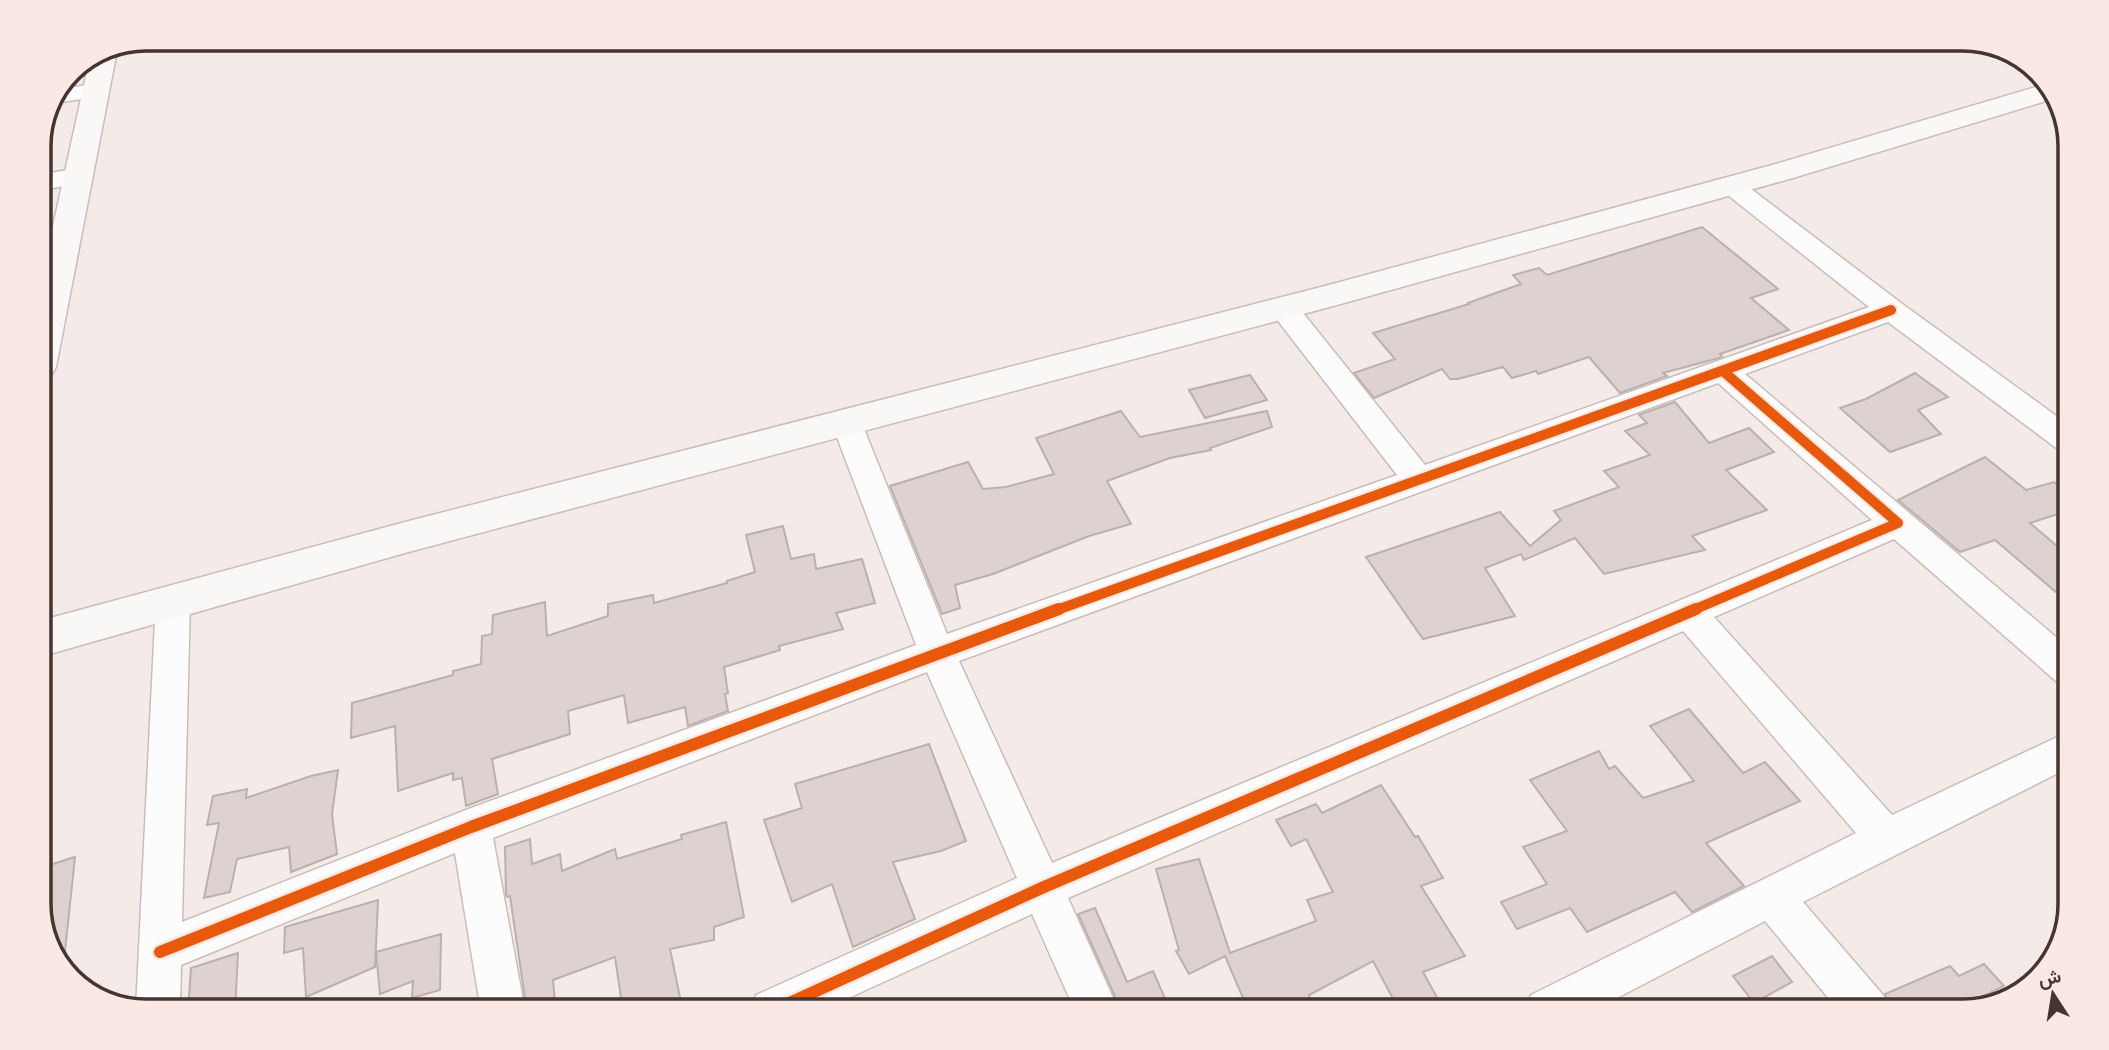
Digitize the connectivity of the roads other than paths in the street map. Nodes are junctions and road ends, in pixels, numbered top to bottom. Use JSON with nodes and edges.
{"nodes":[{"id":1,"x":102,"y":62,"type":"edge"},
{"id":2,"x":94,"y":90,"type":"junction"},
{"id":3,"x":2042,"y":94,"type":"edge"},
{"id":4,"x":66,"y":95,"type":"edge"},
{"id":5,"x":79,"y":176,"type":"junction"},
{"id":6,"x":51,"y":181,"type":"edge"},
{"id":7,"x":1733,"y":187,"type":"junction"},
{"id":8,"x":51,"y":278,"type":"edge"},
{"id":9,"x":1285,"y":310,"type":"junction"},
{"id":10,"x":1891,"y":310,"type":"junction"},
{"id":11,"x":1723,"y":371,"type":"junction"},
{"id":12,"x":847,"y":424,"type":"junction"},
{"id":13,"x":2058,"y":433,"type":"edge"},
{"id":14,"x":1419,"y":480,"type":"junction"},
{"id":15,"x":1898,"y":523,"type":"junction"},
{"id":16,"x":173,"y":600,"type":"junction"},
{"id":17,"x":1687,"y":611,"type":"junction"},
{"id":18,"x":51,"y":636,"type":"edge"},
{"id":19,"x":937,"y":653,"type":"junction"},
{"id":20,"x":2058,"y":661,"type":"edge"},
{"id":21,"x":2058,"y":754,"type":"edge"},
{"id":22,"x":471,"y":827,"type":"junction"},
{"id":23,"x":1887,"y":839,"type":"junction"},
{"id":24,"x":1044,"y":887,"type":"junction"},
{"id":25,"x":1771,"y":897,"type":"junction"},
{"id":26,"x":160,"y":952,"type":"junction"},
{"id":27,"x":158,"y":999,"type":"edge"},
{"id":28,"x":501,"y":999,"type":"edge"},
{"id":29,"x":800,"y":999,"type":"edge"},
{"id":30,"x":1091,"y":999,"type":"edge"},
{"id":31,"x":1572,"y":999,"type":"edge"},
{"id":32,"x":1856,"y":999,"type":"edge"}],
"edges":[{"from":1,"to":2,"type":"main road"},
{"from":2,"to":4,"type":"street"},
{"from":2,"to":5,"type":"main road"},
{"from":3,"to":7,"type":"main road"},
{"from":5,"to":6,"type":"street"},
{"from":5,"to":8,"type":"main road"},
{"from":7,"to":9,"type":"main road"},
{"from":7,"to":10,"type":"street"},
{"from":9,"to":12,"type":"main road"},
{"from":9,"to":14,"type":"street"},
{"from":10,"to":11,"type":"street"},
{"from":10,"to":13,"type":"street"},
{"from":11,"to":14,"type":"street"},
{"from":11,"to":15,"type":"street"},
{"from":12,"to":16,"type":"main road"},
{"from":12,"to":19,"type":"street"},
{"from":14,"to":19,"type":"street"},
{"from":15,"to":17,"type":"street"},
{"from":15,"to":20,"type":"street"},
{"from":16,"to":18,"type":"main road"},
{"from":16,"to":26,"type":"street"},
{"from":17,"to":23,"type":"street"},
{"from":17,"to":24,"type":"street"},
{"from":19,"to":22,"type":"street"},
{"from":19,"to":24,"type":"street"},
{"from":21,"to":23,"type":"street"},
{"from":22,"to":26,"type":"street"},
{"from":22,"to":28,"type":"street"},
{"from":23,"to":25,"type":"street"},
{"from":24,"to":29,"type":"street"},
{"from":24,"to":30,"type":"street"},
{"from":25,"to":31,"type":"street"},
{"from":25,"to":32,"type":"street"},
{"from":26,"to":27,"type":"street"}]}
